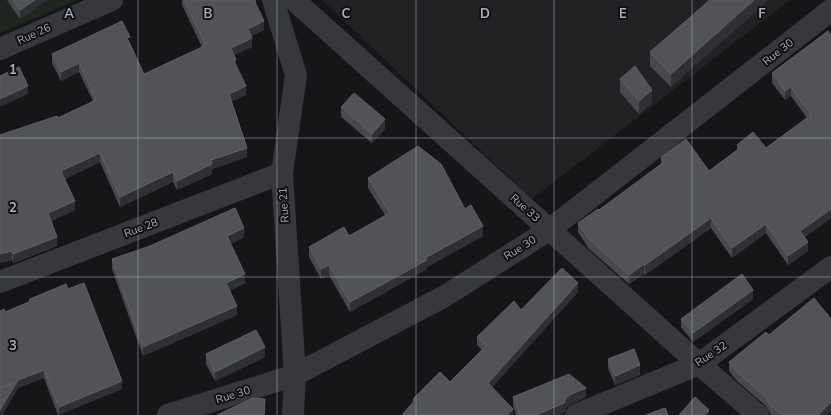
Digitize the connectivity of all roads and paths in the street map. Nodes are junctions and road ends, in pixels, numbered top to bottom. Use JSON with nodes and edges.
{"nodes":[{"id":1,"x":112,"y":0,"type":"edge"},
{"id":2,"x":273,"y":0,"type":"edge"},
{"id":3,"x":294,"y":0,"type":"edge"},
{"id":4,"x":831,"y":10,"type":"edge"},
{"id":5,"x":0,"y":49,"type":"edge"},
{"id":6,"x":282,"y":173,"type":"junction"},
{"id":7,"x":549,"y":230,"type":"junction"},
{"id":8,"x":831,"y":267,"type":"edge"},
{"id":9,"x":0,"y":282,"type":"edge"},
{"id":10,"x":698,"y":364,"type":"junction"},
{"id":11,"x":295,"y":375,"type":"junction"},
{"id":12,"x":168,"y":415,"type":"edge"},
{"id":13,"x":293,"y":415,"type":"edge"},
{"id":14,"x":576,"y":415,"type":"edge"},
{"id":15,"x":758,"y":415,"type":"edge"}],
"edges":[{"from":1,"to":5,"type":"street","name":"Rue 26"},
{"from":2,"to":6,"type":"street","name":"Rue 21"},
{"from":3,"to":7,"type":"street","name":"Rue 33"},
{"from":4,"to":7,"type":"street","name":"Rue 30"},
{"from":6,"to":9,"type":"street","name":"Rue 28"},
{"from":6,"to":11,"type":"street","name":"Rue 21"},
{"from":7,"to":10,"type":"street","name":"Rue 33"},
{"from":7,"to":11,"type":"street","name":"Rue 30"},
{"from":8,"to":10,"type":"street","name":"Rue 32"},
{"from":10,"to":14,"type":"street","name":"Rue 32"},
{"from":10,"to":15,"type":"street","name":"Rue 33"},
{"from":11,"to":12,"type":"street","name":"Rue 30"},
{"from":11,"to":13,"type":"street","name":"Rue 21"}]}
